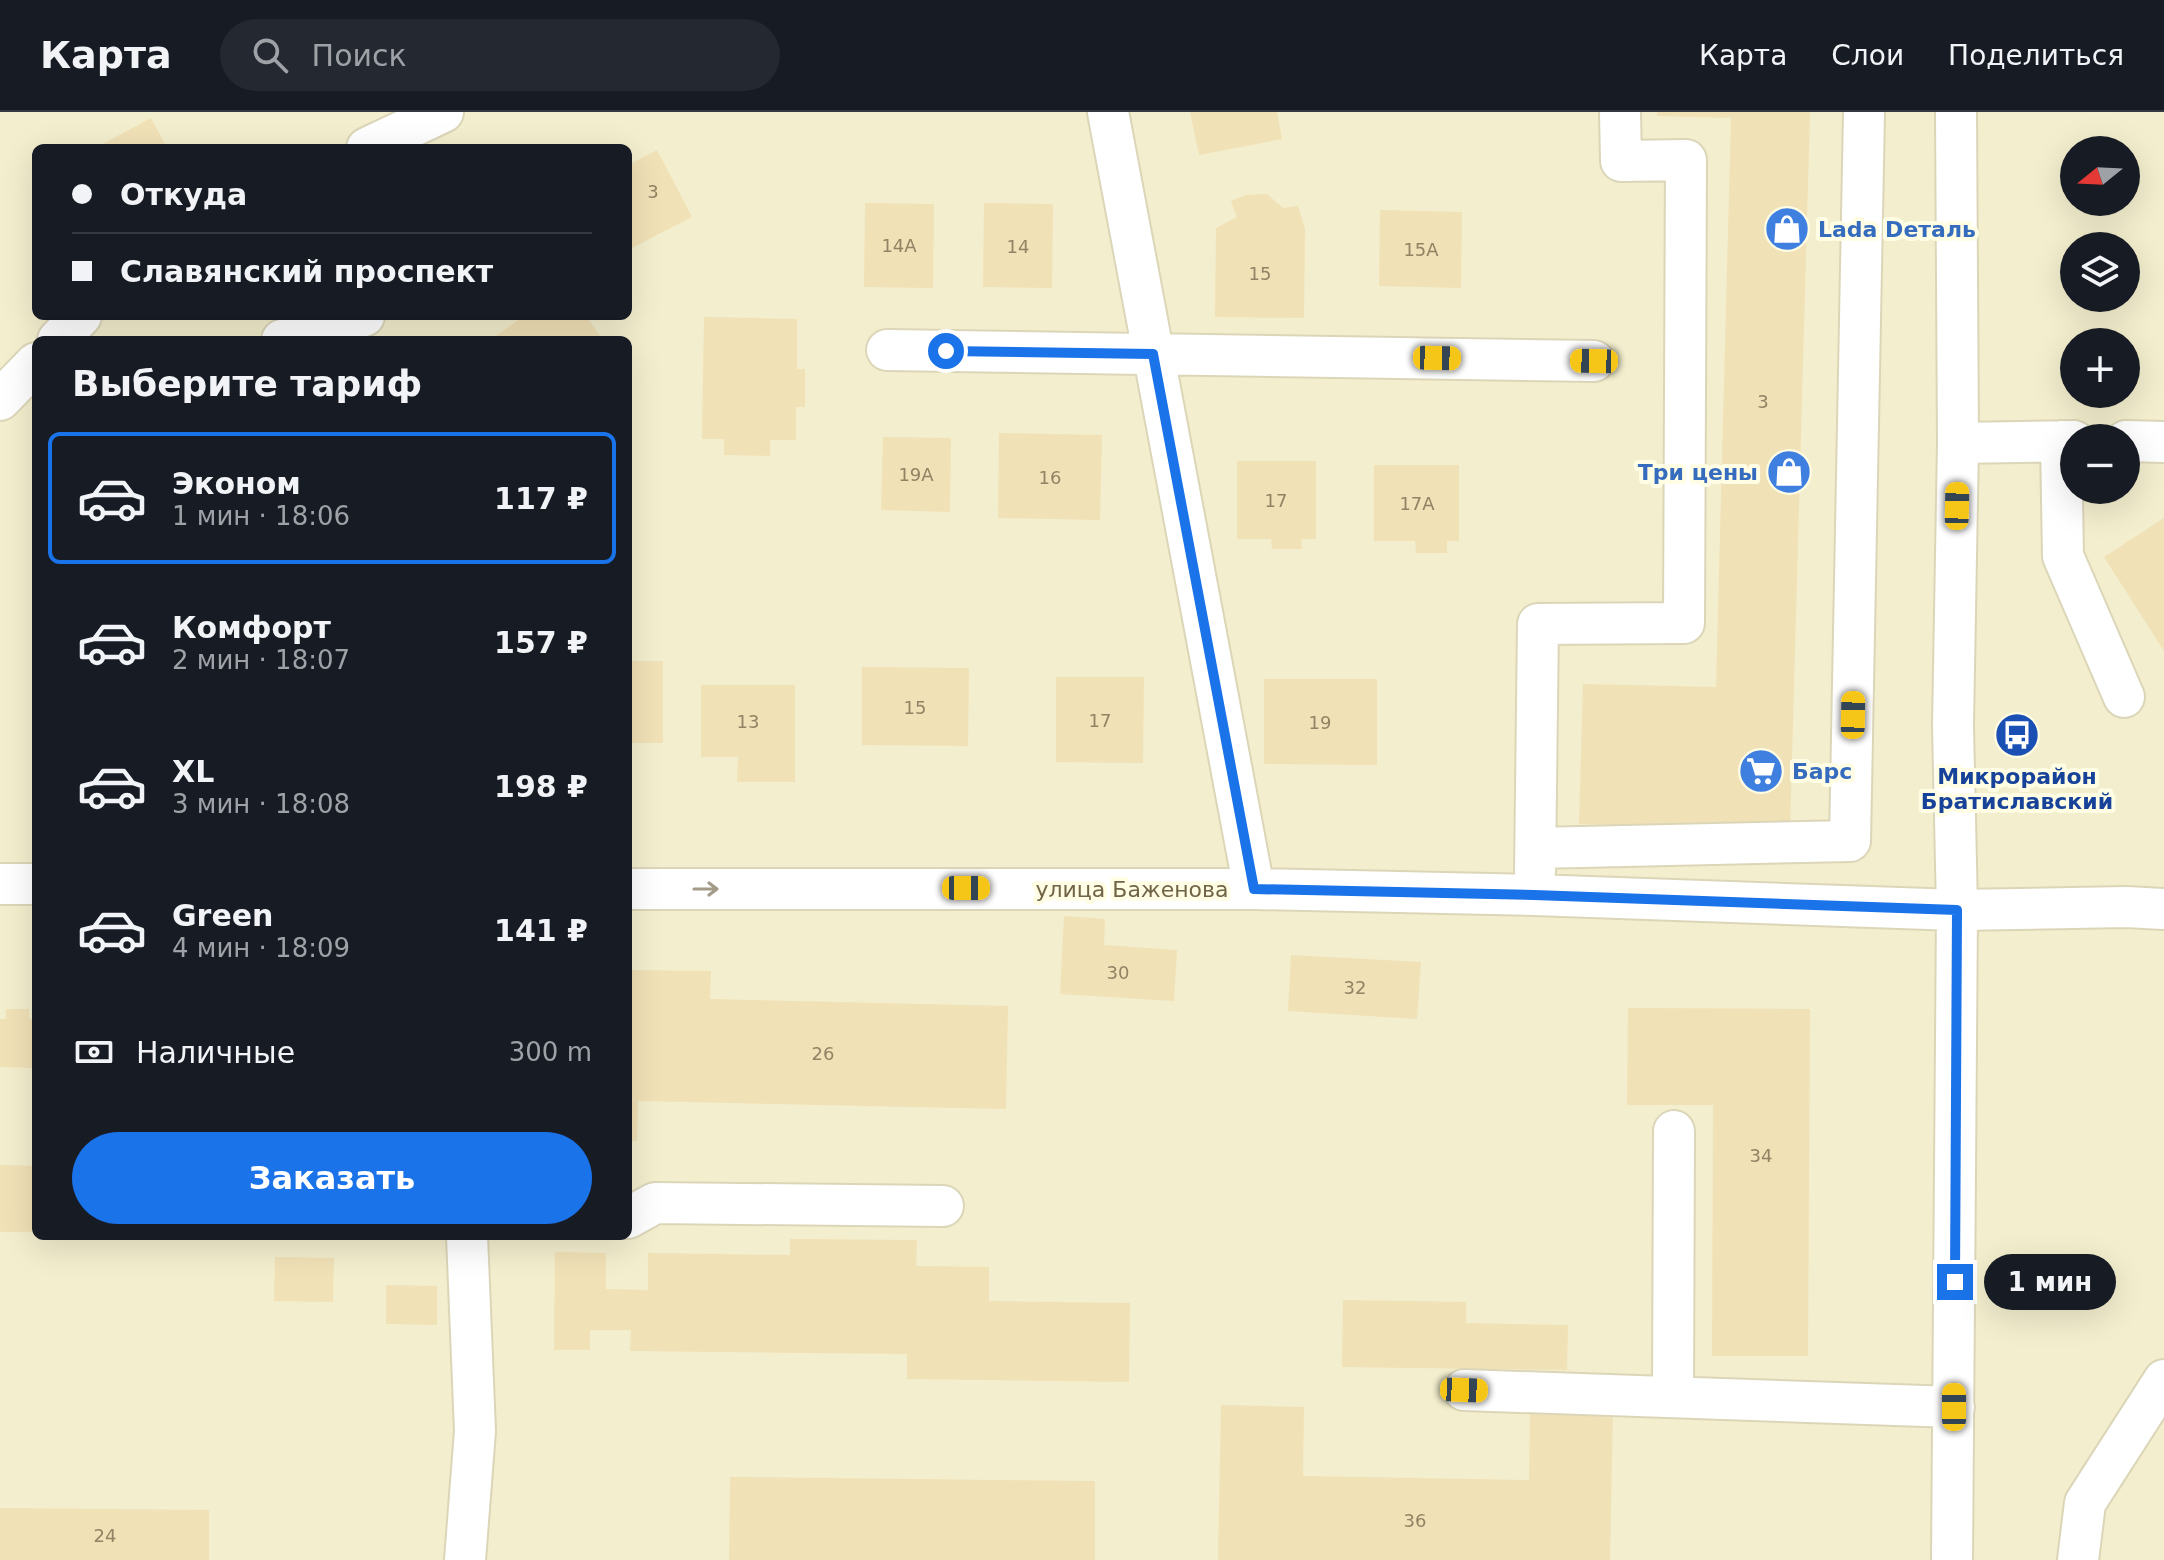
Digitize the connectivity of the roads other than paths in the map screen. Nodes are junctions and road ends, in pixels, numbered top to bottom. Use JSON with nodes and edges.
{"nodes":[{"id":1,"x":443,"y":112,"type":"edge"},
{"id":2,"x":1108,"y":112,"type":"edge"},
{"id":3,"x":1620,"y":112,"type":"edge"},
{"id":4,"x":1864,"y":112,"type":"edge"},
{"id":5,"x":1956,"y":112,"type":"edge"},
{"id":6,"x":375,"y":144,"type":"edge"},
{"id":7,"x":77,"y":320,"type":"edge"},
{"id":8,"x":352,"y":320,"type":"edge"},
{"id":9,"x":62,"y":336,"type":"edge"},
{"id":10,"x":299,"y":336,"type":"edge"},
{"id":11,"x":887,"y":350,"type":"dead end"},
{"id":12,"x":1153,"y":354,"type":"junction"},
{"id":13,"x":1594,"y":361,"type":"dead end"},
{"id":14,"x":32,"y":367,"type":"edge"},
{"id":15,"x":0,"y":400,"type":"edge"},
{"id":16,"x":2060,"y":441,"type":"edge"},
{"id":17,"x":2140,"y":441,"type":"edge"},
{"id":18,"x":2164,"y":442,"type":"edge"},
{"id":19,"x":1958,"y":443,"type":"junction"},
{"id":20,"x":2065,"y":504,"type":"edge"},
{"id":21,"x":2124,"y":697,"type":"dead end"},
{"id":22,"x":1536,"y":848,"type":"junction"},
{"id":23,"x":0,"y":884,"type":"edge"},
{"id":24,"x":32,"y":884,"type":"edge"},
{"id":25,"x":632,"y":889,"type":"edge"},
{"id":26,"x":1254,"y":889,"type":"junction"},
{"id":27,"x":1534,"y":895,"type":"junction"},
{"id":28,"x":2164,"y":909,"type":"edge"},
{"id":29,"x":1957,"y":910,"type":"junction"},
{"id":30,"x":1674,"y":1131,"type":"dead end"},
{"id":31,"x":943,"y":1206,"type":"dead end"},
{"id":32,"x":632,"y":1216,"type":"edge"},
{"id":33,"x":467,"y":1240,"type":"edge"},
{"id":34,"x":2164,"y":1380,"type":"edge"},
{"id":35,"x":1464,"y":1390,"type":"dead end"},
{"id":36,"x":1673,"y":1397,"type":"junction"},
{"id":37,"x":1954,"y":1407,"type":"junction"},
{"id":38,"x":465,"y":1560,"type":"edge"},
{"id":39,"x":1952,"y":1560,"type":"edge"},
{"id":40,"x":2078,"y":1560,"type":"edge"}],
"edges":[{"from":1,"to":6,"type":"street"},
{"from":2,"to":12,"type":"street"},
{"from":3,"to":22,"type":"street"},
{"from":4,"to":22,"type":"street"},
{"from":5,"to":19,"type":"street"},
{"from":7,"to":9,"type":"street"},
{"from":8,"to":10,"type":"street"},
{"from":11,"to":12,"type":"street"},
{"from":12,"to":13,"type":"street"},
{"from":12,"to":26,"type":"street"},
{"from":14,"to":15,"type":"street"},
{"from":16,"to":19,"type":"street"},
{"from":17,"to":18,"type":"street"},
{"from":19,"to":29,"type":"street"},
{"from":20,"to":21,"type":"street"},
{"from":22,"to":27,"type":"street"},
{"from":23,"to":24,"type":"street"},
{"from":25,"to":26,"type":"street","name":"улица Баженова","one_way":true},
{"from":26,"to":27,"type":"street","name":"улица Баженова"},
{"from":27,"to":29,"type":"street","name":"улица Баженова"},
{"from":28,"to":29,"type":"street","name":"улица Баженова"},
{"from":29,"to":37,"type":"street"},
{"from":30,"to":36,"type":"street"},
{"from":31,"to":32,"type":"street"},
{"from":33,"to":38,"type":"street"},
{"from":34,"to":40,"type":"street"},
{"from":35,"to":36,"type":"street"},
{"from":36,"to":37,"type":"street"},
{"from":37,"to":39,"type":"street"}]}
